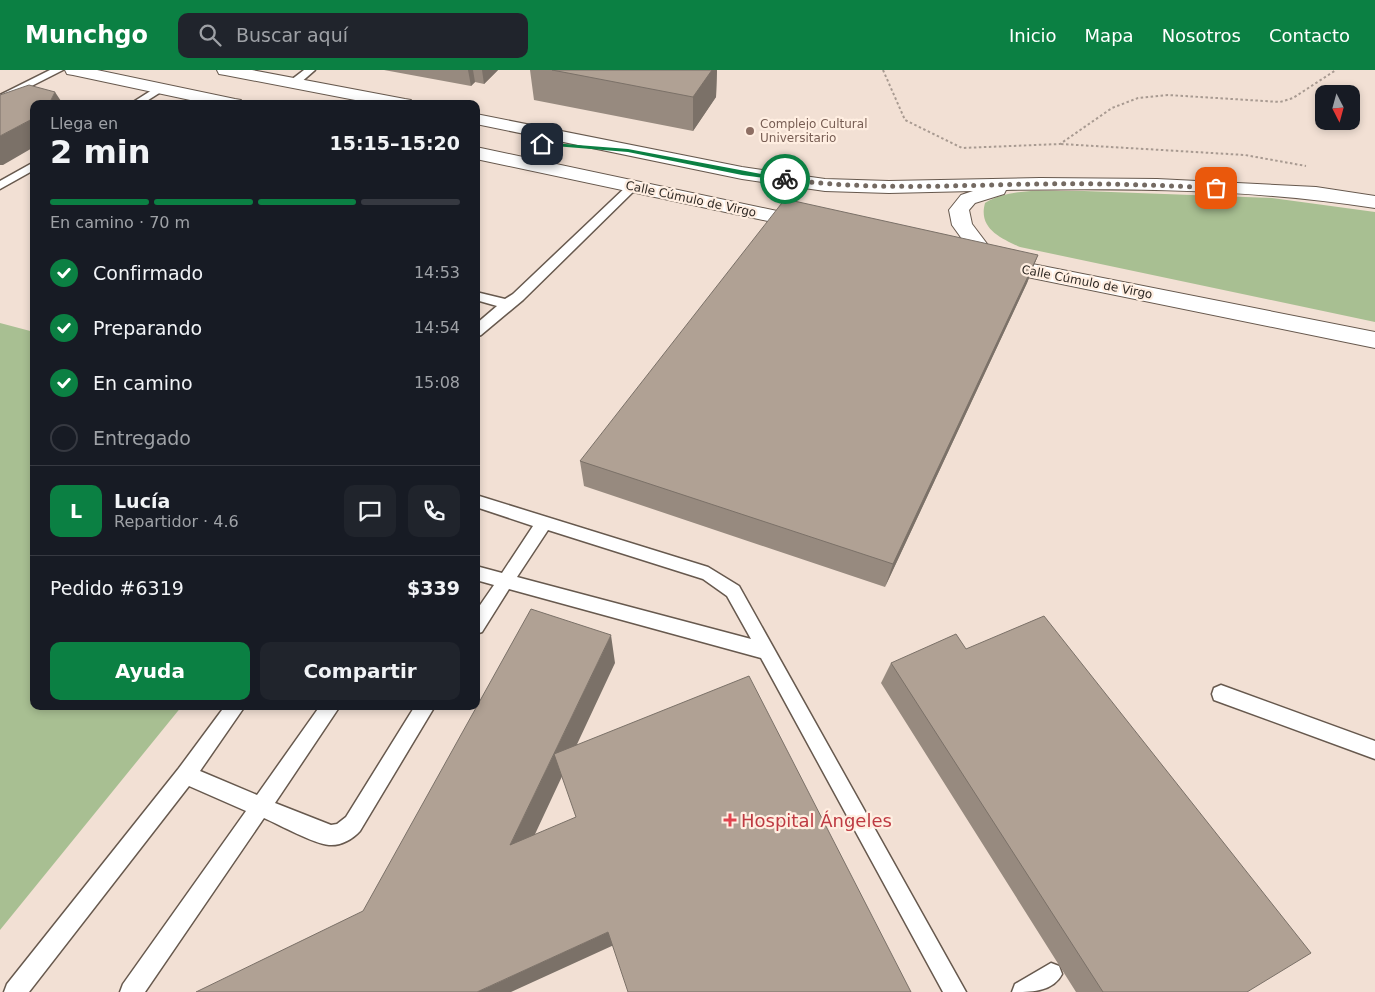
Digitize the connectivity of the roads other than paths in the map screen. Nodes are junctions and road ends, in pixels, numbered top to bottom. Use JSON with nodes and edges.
{"nodes":[{"id":1,"x":58,"y":70,"type":"edge"},
{"id":2,"x":73,"y":70,"type":"edge"},
{"id":3,"x":225,"y":70,"type":"edge"},
{"id":4,"x":310,"y":70,"type":"edge"},
{"id":5,"x":295,"y":82,"type":"junction"},
{"id":6,"x":160,"y":88,"type":"junction"},
{"id":7,"x":0,"y":99,"type":"edge"},
{"id":8,"x":141,"y":100,"type":"edge"},
{"id":9,"x":216,"y":100,"type":"edge"},
{"id":10,"x":385,"y":100,"type":"edge"},
{"id":11,"x":480,"y":119,"type":"edge"},
{"id":12,"x":628,"y":150,"type":"junction"},
{"id":13,"x":480,"y":154,"type":"edge"},
{"id":14,"x":518,"y":162,"type":"junction"},
{"id":15,"x":30,"y":168,"type":"edge"},
{"id":16,"x":1040,"y":184,"type":"junction"},
{"id":17,"x":0,"y":186,"type":"edge"},
{"id":18,"x":633,"y":186,"type":"junction"},
{"id":19,"x":1375,"y":202,"type":"edge"},
{"id":20,"x":826,"y":228,"type":"edge"},
{"id":21,"x":961,"y":257,"type":"edge"},
{"id":22,"x":990,"y":263,"type":"junction"},
{"id":23,"x":480,"y":297,"type":"edge"},
{"id":24,"x":507,"y":304,"type":"junction"},
{"id":25,"x":480,"y":328,"type":"edge"},
{"id":26,"x":1375,"y":340,"type":"edge"},
{"id":27,"x":480,"y":502,"type":"edge"},
{"id":28,"x":543,"y":524,"type":"junction"},
{"id":29,"x":480,"y":574,"type":"edge"},
{"id":30,"x":503,"y":582,"type":"junction"},
{"id":31,"x":480,"y":619,"type":"edge"},
{"id":32,"x":768,"y":652,"type":"junction"},
{"id":33,"x":1222,"y":694,"type":"dead end"},
{"id":34,"x":233,"y":710,"type":"edge"},
{"id":35,"x":328,"y":710,"type":"edge"},
{"id":36,"x":424,"y":710,"type":"edge"},
{"id":37,"x":1375,"y":750,"type":"edge"},
{"id":38,"x":186,"y":776,"type":"junction"},
{"id":39,"x":262,"y":806,"type":"junction"},
{"id":40,"x":1051,"y":974,"type":"dead end"},
{"id":41,"x":15,"y":992,"type":"edge"},
{"id":42,"x":131,"y":992,"type":"edge"},
{"id":43,"x":955,"y":992,"type":"edge"},
{"id":44,"x":1023,"y":992,"type":"edge"}],
"edges":[{"from":1,"to":7,"type":"lane"},
{"from":2,"to":6,"type":"main road"},
{"from":3,"to":5,"type":"main road"},
{"from":4,"to":5,"type":"lane"},
{"from":5,"to":10,"type":"main road"},
{"from":6,"to":8,"type":"lane"},
{"from":6,"to":9,"type":"main road"},
{"from":11,"to":12,"type":"main road"},
{"from":12,"to":14,"type":"main road"},
{"from":12,"to":16,"type":"main road"},
{"from":13,"to":14,"type":"main road","name":"Calle Cúmulo de Virgo"},
{"from":14,"to":18,"type":"main road","name":"Calle Cúmulo de Virgo"},
{"from":15,"to":17,"type":"lane"},
{"from":16,"to":19,"type":"main road"},
{"from":16,"to":22,"type":"main road"},
{"from":18,"to":20,"type":"main road","name":"Calle Cúmulo de Virgo"},
{"from":18,"to":24,"type":"lane"},
{"from":21,"to":22,"type":"main road","name":"Calle Cúmulo de Virgo"},
{"from":22,"to":26,"type":"main road","name":"Calle Cúmulo de Virgo"},
{"from":23,"to":24,"type":"lane"},
{"from":24,"to":25,"type":"lane"},
{"from":27,"to":28,"type":"lane"},
{"from":28,"to":30,"type":"lane"},
{"from":28,"to":32,"type":"lane"},
{"from":29,"to":30,"type":"lane"},
{"from":30,"to":31,"type":"lane"},
{"from":30,"to":32,"type":"lane"},
{"from":32,"to":43,"type":"lane"},
{"from":33,"to":37,"type":"lane"},
{"from":34,"to":38,"type":"lane"},
{"from":35,"to":39,"type":"lane"},
{"from":36,"to":39,"type":"lane"},
{"from":38,"to":39,"type":"lane"},
{"from":38,"to":41,"type":"lane"},
{"from":39,"to":42,"type":"lane"},
{"from":40,"to":44,"type":"lane"}]}
